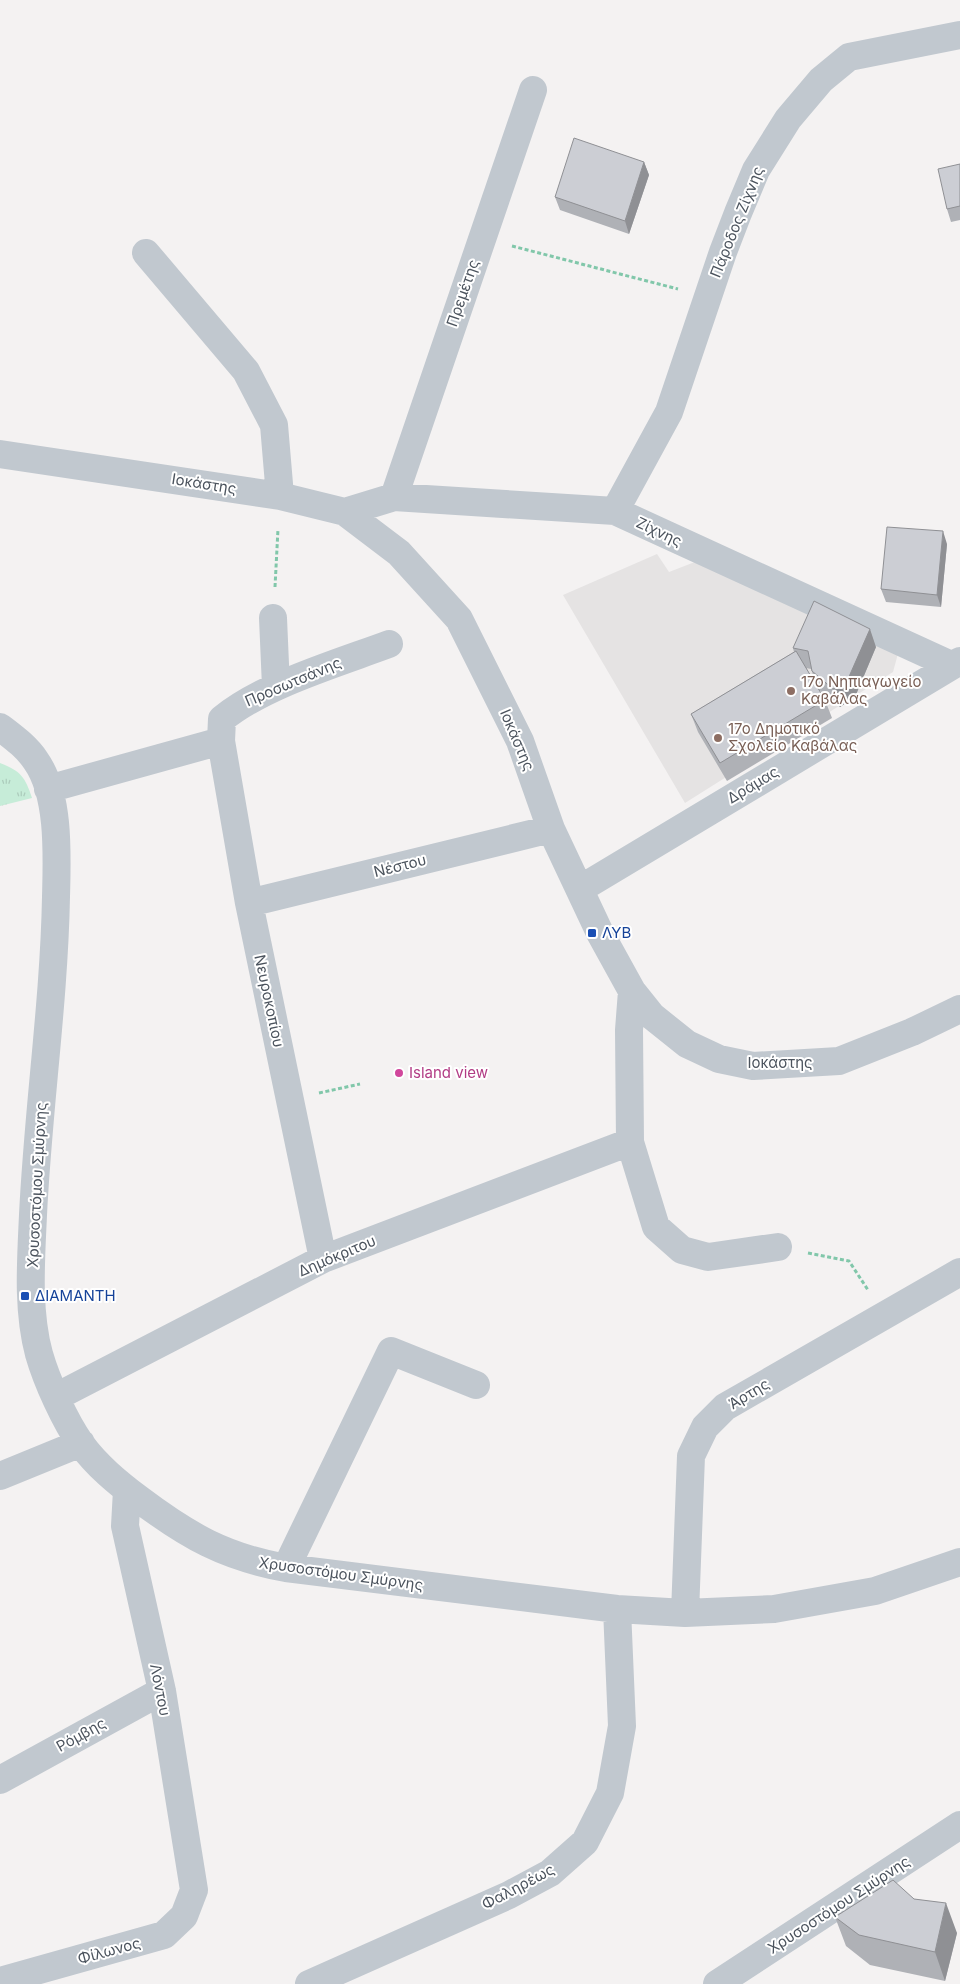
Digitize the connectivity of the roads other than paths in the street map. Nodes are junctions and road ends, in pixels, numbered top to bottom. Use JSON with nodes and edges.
{"nodes":[{"id":1,"x":960,"y":36,"type":"edge"},
{"id":2,"x":533,"y":90,"type":"dead end"},
{"id":3,"x":146,"y":253,"type":"dead end"},
{"id":4,"x":0,"y":454,"type":"edge"},
{"id":5,"x":280,"y":496,"type":"junction"},
{"id":6,"x":394,"y":497,"type":"junction"},
{"id":7,"x":614,"y":511,"type":"junction"},
{"id":8,"x":345,"y":512,"type":"junction"},
{"id":9,"x":273,"y":618,"type":"road end"},
{"id":10,"x":389,"y":644,"type":"dead end"},
{"id":11,"x":955,"y":663,"type":"edge"},
{"id":12,"x":276,"y":687,"type":"junction"},
{"id":13,"x":0,"y":727,"type":"edge"},
{"id":14,"x":221,"y":741,"type":"junction"},
{"id":15,"x":48,"y":789,"type":"junction"},
{"id":16,"x":551,"y":829,"type":"junction"},
{"id":17,"x":580,"y":889,"type":"junction"},
{"id":18,"x":248,"y":903,"type":"junction"},
{"id":19,"x":632,"y":990,"type":"junction"},
{"id":20,"x":960,"y":1010,"type":"edge"},
{"id":21,"x":630,"y":1142,"type":"junction"},
{"id":22,"x":778,"y":1247,"type":"road end"},
{"id":23,"x":323,"y":1259,"type":"junction"},
{"id":24,"x":960,"y":1272,"type":"edge"},
{"id":25,"x":476,"y":1385,"type":"dead end"},
{"id":26,"x":56,"y":1396,"type":"junction"},
{"id":27,"x":81,"y":1444,"type":"junction"},
{"id":28,"x":0,"y":1476,"type":"edge"},
{"id":29,"x":127,"y":1490,"type":"junction"},
{"id":30,"x":960,"y":1562,"type":"edge"},
{"id":31,"x":286,"y":1568,"type":"junction"},
{"id":32,"x":617,"y":1609,"type":"junction"},
{"id":33,"x":685,"y":1613,"type":"junction"},
{"id":34,"x":162,"y":1691,"type":"junction"},
{"id":35,"x":0,"y":1780,"type":"edge"},
{"id":36,"x":960,"y":1825,"type":"edge"},
{"id":37,"x":194,"y":1890,"type":"joint"},
{"id":38,"x":0,"y":1981,"type":"edge"},
{"id":39,"x":309,"y":1984,"type":"edge"},
{"id":40,"x":717,"y":1984,"type":"edge"}],
"edges":[{"from":1,"to":7,"type":"street","name":"Πάροδος Ζίχνης"},
{"from":2,"to":6,"type":"street","name":"Πρεμέτης"},
{"from":3,"to":5,"type":"street"},
{"from":4,"to":5,"type":"street","name":"Ιοκάστης"},
{"from":5,"to":8,"type":"street","name":"Ιοκάστης"},
{"from":6,"to":7,"type":"street","name":"Ζίχνης"},
{"from":6,"to":8,"type":"street","name":"Ζίχνης"},
{"from":7,"to":11,"type":"street","name":"Ζίχνης"},
{"from":8,"to":16,"type":"street","name":"Ιοκάστης"},
{"from":9,"to":12,"type":"street"},
{"from":10,"to":12,"type":"street","name":"Προσωτσάνης"},
{"from":11,"to":17,"type":"street","name":"Δράμας"},
{"from":12,"to":14,"type":"street","name":"Προσωτσάνης"},
{"from":13,"to":15,"type":"street","name":"Χρυσοστόμου Σμύρνης"},
{"from":14,"to":15,"type":"street"},
{"from":14,"to":18,"type":"street","name":"Νευροκοπίου"},
{"from":15,"to":26,"type":"street","name":"Χρυσοστόμου Σμύρνης"},
{"from":16,"to":17,"type":"street","name":"Ιοκάστης"},
{"from":16,"to":18,"type":"street","name":"Νέστου"},
{"from":17,"to":19,"type":"street","name":"Ιοκάστης"},
{"from":18,"to":23,"type":"street","name":"Νευροκοπίου"},
{"from":19,"to":20,"type":"street","name":"Ιοκάστης"},
{"from":19,"to":21,"type":"street"},
{"from":21,"to":22,"type":"street"},
{"from":21,"to":23,"type":"street","name":"Δημόκριτου"},
{"from":23,"to":26,"type":"street","name":"Δημόκριτου"},
{"from":24,"to":33,"type":"street","name":"Άρτης"},
{"from":25,"to":31,"type":"street"},
{"from":26,"to":27,"type":"street","name":"Χρυσοστόμου Σμύρνης"},
{"from":27,"to":28,"type":"street"},
{"from":27,"to":29,"type":"street","name":"Χρυσοστόμου Σμύρνης"},
{"from":29,"to":31,"type":"street","name":"Χρυσοστόμου Σμύρνης"},
{"from":29,"to":34,"type":"street","name":"Λόντου"},
{"from":30,"to":33,"type":"street","name":"Χρυσοστόμου Σμύρνης"},
{"from":31,"to":32,"type":"street","name":"Χρυσοστόμου Σμύρνης"},
{"from":32,"to":33,"type":"street","name":"Χρυσοστόμου Σμύρνης"},
{"from":32,"to":39,"type":"street","name":"Φαληρέως"},
{"from":34,"to":35,"type":"street","name":"Ρόμβης"},
{"from":34,"to":37,"type":"street","name":"Λόντου"},
{"from":36,"to":40,"type":"street","name":"Χρυσοστόμου Σμύρνης"},
{"from":37,"to":38,"type":"street","name":"Φίλωνος"}]}
